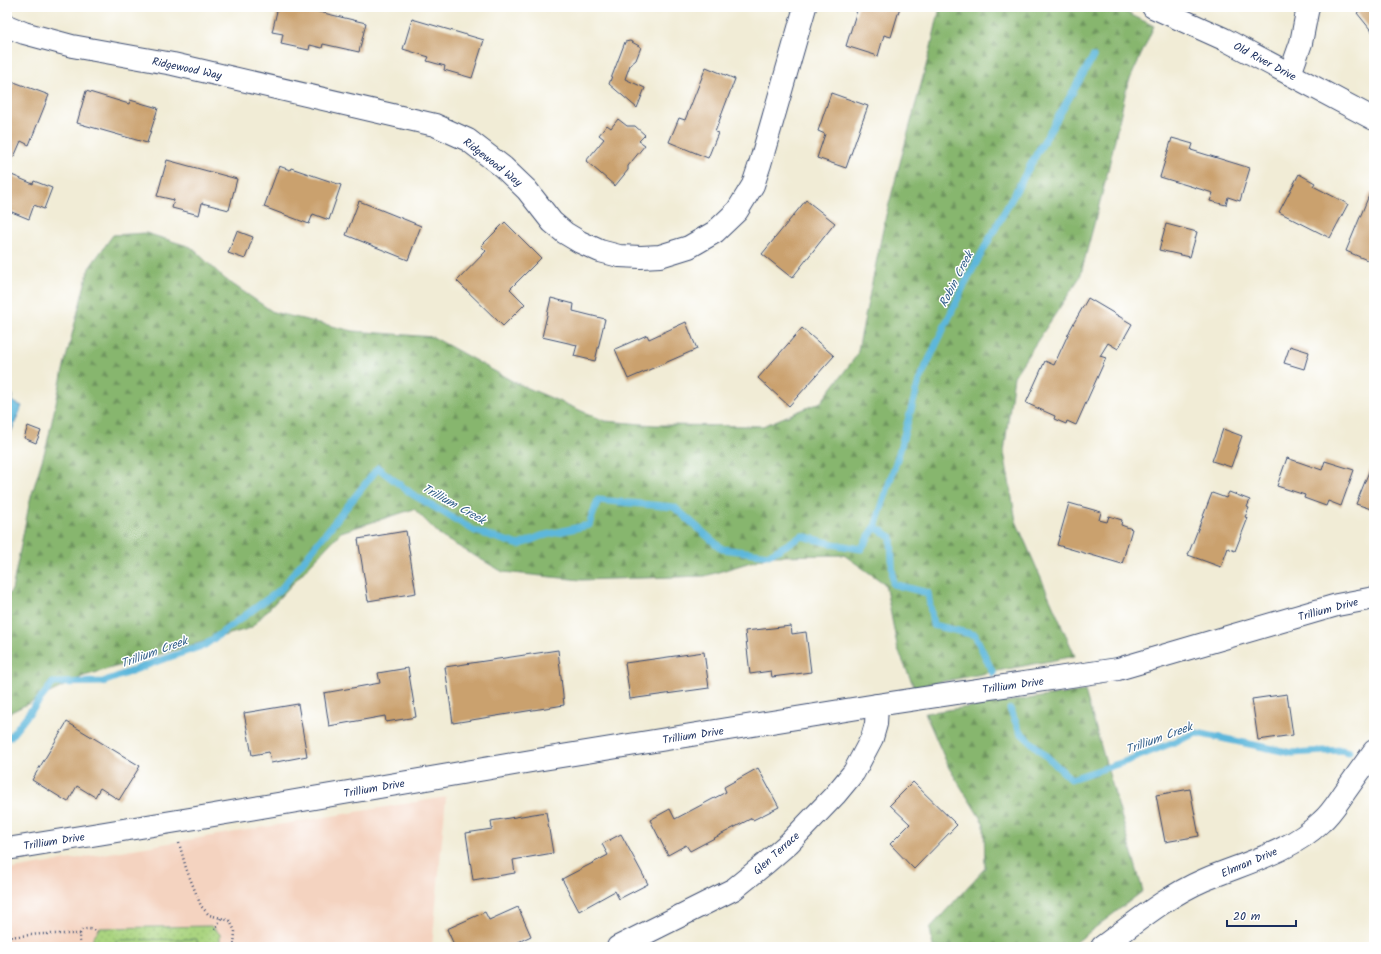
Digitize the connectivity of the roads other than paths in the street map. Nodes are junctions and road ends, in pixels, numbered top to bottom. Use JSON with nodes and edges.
{"nodes":[{"id":1,"x":805,"y":7,"type":"edge"},
{"id":2,"x":1153,"y":7,"type":"edge"},
{"id":3,"x":1308,"y":7,"type":"edge"},
{"id":4,"x":7,"y":26,"type":"edge"},
{"id":5,"x":1290,"y":74,"type":"junction"},
{"id":6,"x":1374,"y":119,"type":"edge"},
{"id":7,"x":1374,"y":598,"type":"edge"},
{"id":8,"x":877,"y":705,"type":"junction"},
{"id":9,"x":1374,"y":752,"type":"edge"},
{"id":10,"x":7,"y":849,"type":"edge"},
{"id":11,"x":618,"y":947,"type":"edge"},
{"id":12,"x":1102,"y":947,"type":"edge"}],
"edges":[{"from":1,"to":4,"type":"street","name":"Ridgewood Way"},
{"from":2,"to":5,"type":"street","name":"Old River Drive"},
{"from":3,"to":5,"type":"street"},
{"from":5,"to":6,"type":"street","name":"Old River Drive"},
{"from":7,"to":8,"type":"street","name":"Trillium Drive"},
{"from":8,"to":10,"type":"street","name":"Trillium Drive"},
{"from":8,"to":11,"type":"street","name":"Glen Terrace"},
{"from":9,"to":12,"type":"street","name":"Elmran Drive"}]}
